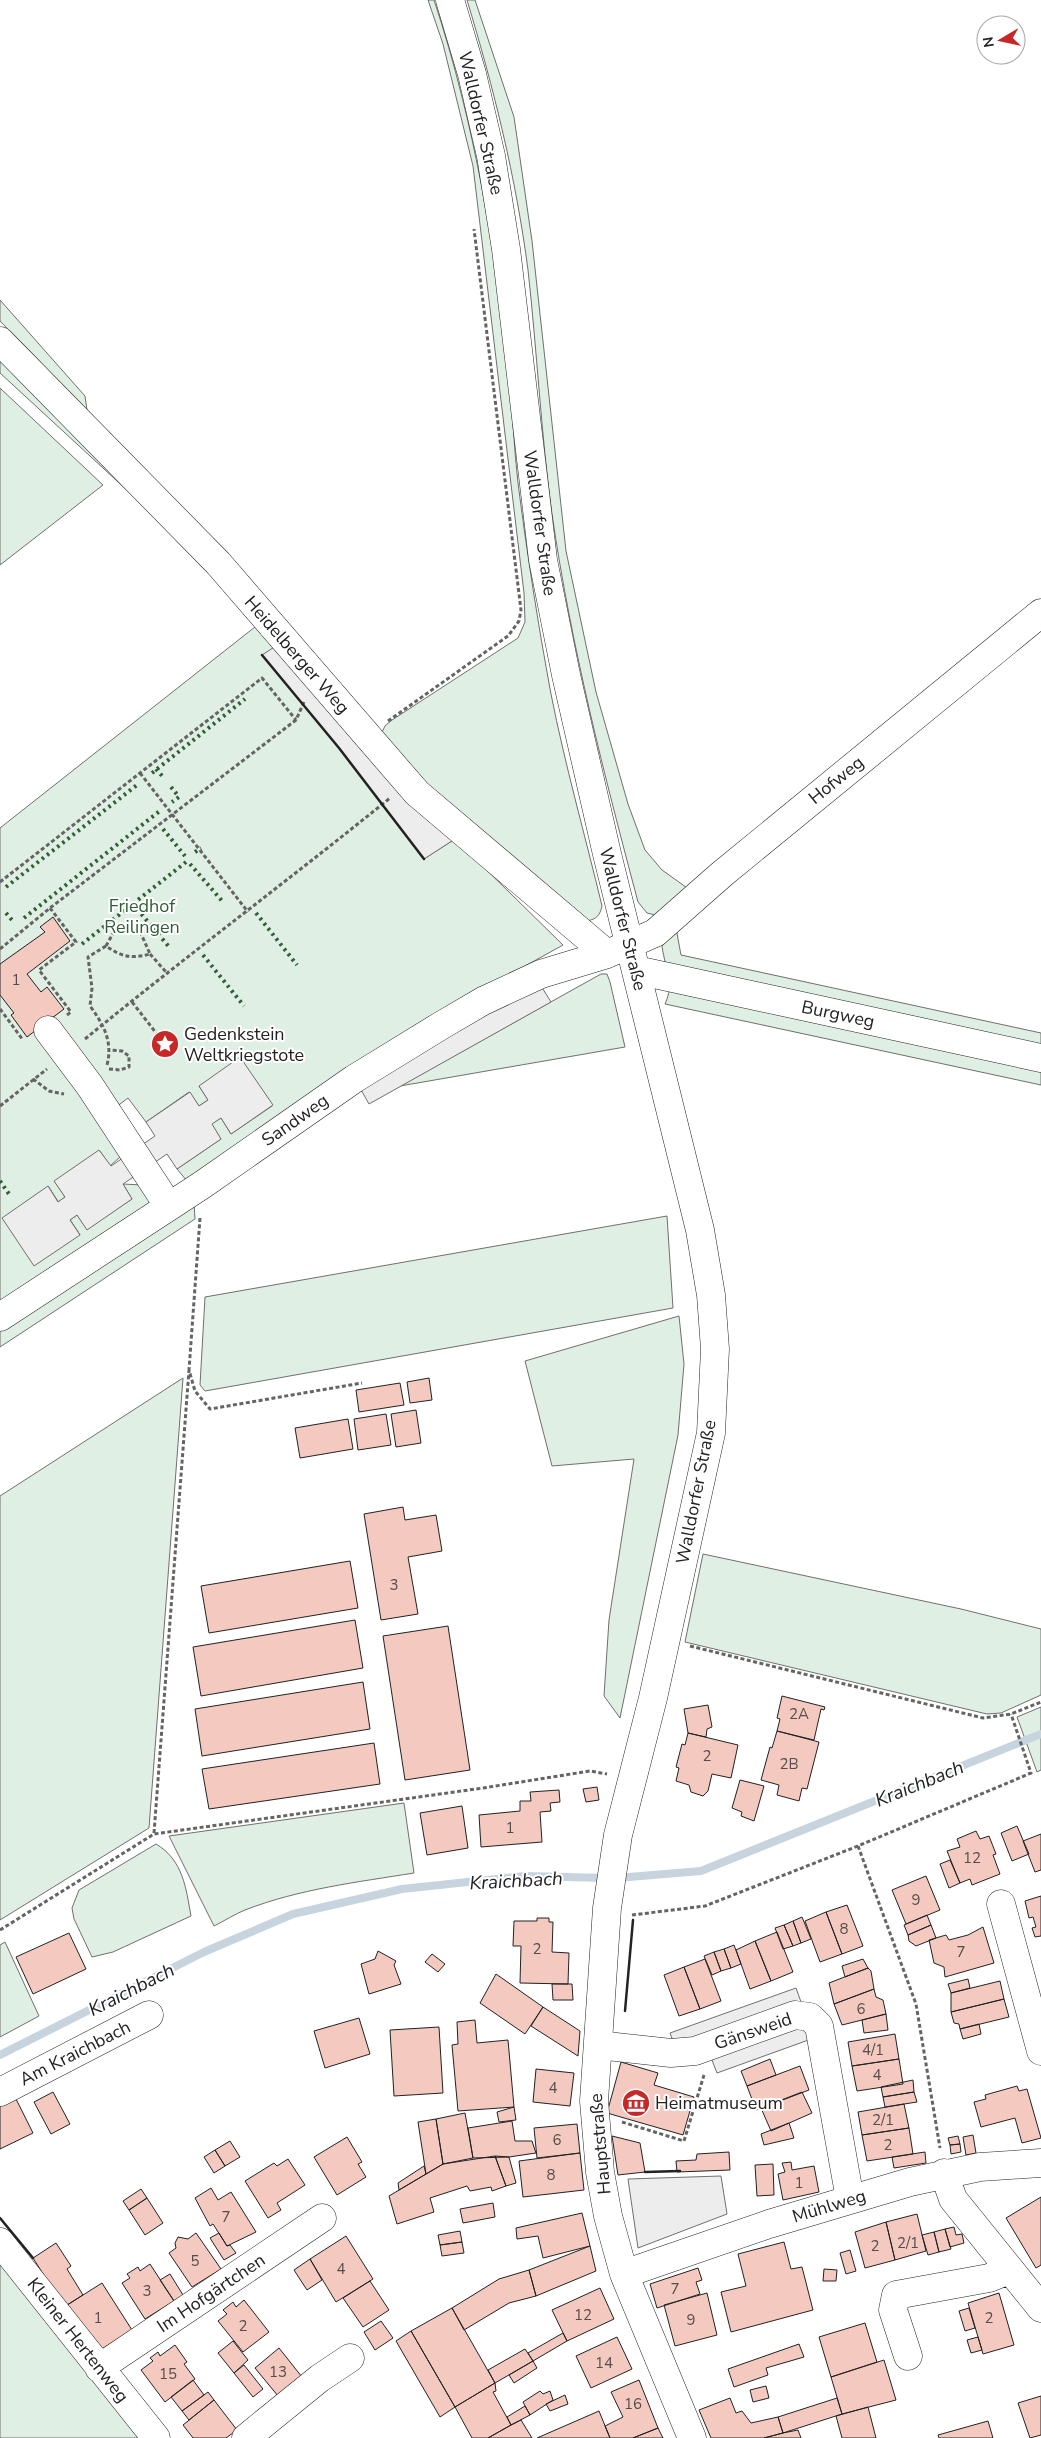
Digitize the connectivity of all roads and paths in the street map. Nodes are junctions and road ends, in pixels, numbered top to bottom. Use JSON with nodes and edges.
{"nodes":[{"id":1,"x":450,"y":0,"type":"edge"},
{"id":2,"x":474,"y":222,"type":"dead end"},
{"id":3,"x":0,"y":341,"type":"edge"},
{"id":4,"x":1041,"y":613,"type":"edge"},
{"id":5,"x":302,"y":704,"type":"dead end"},
{"id":6,"x":296,"y":720,"type":"junction"},
{"id":7,"x":367,"y":736,"type":"junction"},
{"id":8,"x":140,"y":773,"type":"junction"},
{"id":9,"x":383,"y":804,"type":"dead end"},
{"id":10,"x":172,"y":814,"type":"junction"},
{"id":11,"x":0,"y":882,"type":"edge"},
{"id":12,"x":50,"y":908,"type":"junction"},
{"id":13,"x":248,"y":912,"type":"junction"},
{"id":14,"x":106,"y":946,"type":"junction"},
{"id":15,"x":0,"y":950,"type":"edge"},
{"id":16,"x":150,"y":954,"type":"junction"},
{"id":17,"x":624,"y":956,"type":"junction"},
{"id":18,"x":166,"y":972,"type":"junction"},
{"id":19,"x":132,"y":1002,"type":"junction"},
{"id":20,"x":0,"y":1009,"type":"edge"},
{"id":21,"x":103,"y":1024,"type":"junction"},
{"id":22,"x":48,"y":1030,"type":"junction"},
{"id":23,"x":160,"y":1038,"type":"dead end"},
{"id":24,"x":110,"y":1050,"type":"dead end"},
{"id":25,"x":66,"y":1054,"type":"junction"},
{"id":26,"x":1041,"y":1058,"type":"edge"},
{"id":27,"x":106,"y":1068,"type":"dead end"},
{"id":28,"x":0,"y":1106,"type":"edge"},
{"id":29,"x":202,"y":1185,"type":"junction"},
{"id":30,"x":168,"y":1205,"type":"junction"},
{"id":31,"x":0,"y":1317,"type":"edge"},
{"id":32,"x":189,"y":1370,"type":"junction"},
{"id":33,"x":362,"y":1383,"type":"dead end"},
{"id":34,"x":665,"y":1640,"type":"junction"},
{"id":35,"x":1041,"y":1702,"type":"edge"},
{"id":36,"x":1011,"y":1714,"type":"junction"},
{"id":37,"x":631,"y":1779,"type":"junction"},
{"id":38,"x":154,"y":1834,"type":"junction"},
{"id":39,"x":618,"y":1835,"type":"joint"},
{"id":40,"x":858,"y":1846,"type":"junction"},
{"id":41,"x":1001,"y":1904,"type":"dead end"},
{"id":42,"x":618,"y":1912,"type":"junction"},
{"id":43,"x":0,"y":1930,"type":"edge"},
{"id":44,"x":150,"y":2016,"type":"dead end"},
{"id":45,"x":598,"y":2045,"type":"junction"},
{"id":46,"x":1041,"y":2050,"type":"edge"},
{"id":47,"x":683,"y":2052,"type":"junction"},
{"id":48,"x":0,"y":2092,"type":"edge"},
{"id":49,"x":596,"y":2118,"type":"junction"},
{"id":50,"x":626,"y":2118,"type":"dead end"},
{"id":51,"x":624,"y":2123,"type":"junction"},
{"id":52,"x":1041,"y":2162,"type":"edge"},
{"id":53,"x":944,"y":2173,"type":"junction"},
{"id":54,"x":850,"y":2199,"type":"junction"},
{"id":55,"x":322,"y":2218,"type":"dead end"},
{"id":56,"x":0,"y":2242,"type":"edge"},
{"id":57,"x":1009,"y":2270,"type":"junction"},
{"id":58,"x":624,"y":2274,"type":"junction"},
{"id":59,"x":1041,"y":2308,"type":"edge"},
{"id":60,"x":908,"y":2356,"type":"dead end"},
{"id":61,"x":350,"y":2358,"type":"dead end"},
{"id":62,"x":99,"y":2368,"type":"junction"},
{"id":63,"x":156,"y":2438,"type":"edge"},
{"id":64,"x":246,"y":2438,"type":"edge"},
{"id":65,"x":692,"y":2438,"type":"edge"}],
"edges":[{"from":1,"to":17,"type":"street","name":"Walldorfer Straße"},
{"from":2,"to":7,"type":"path"},
{"from":3,"to":7,"type":"street","name":"Heidelberger Weg"},
{"from":4,"to":17,"type":"street","name":"Hofweg"},
{"from":5,"to":6,"type":"path"},
{"from":6,"to":8,"type":"path"},
{"from":6,"to":10,"type":"path"},
{"from":7,"to":17,"type":"street","name":"Heidelberger Weg"},
{"from":8,"to":10,"type":"path"},
{"from":8,"to":11,"type":"path"},
{"from":9,"to":13,"type":"path"},
{"from":10,"to":12,"type":"path"},
{"from":10,"to":13,"type":"path"},
{"from":12,"to":15,"type":"path"},
{"from":12,"to":22,"type":"path"},
{"from":13,"to":18,"type":"path"},
{"from":14,"to":16,"type":"path"},
{"from":14,"to":16,"type":"path"},
{"from":14,"to":21,"type":"path"},
{"from":16,"to":18,"type":"path"},
{"from":17,"to":26,"type":"street","name":"Burgweg"},
{"from":17,"to":29,"type":"street","name":"Sandweg"},
{"from":17,"to":34,"type":"street","name":"Walldorfer Straße"},
{"from":18,"to":19,"type":"path"},
{"from":19,"to":21,"type":"path"},
{"from":19,"to":23,"type":"path"},
{"from":20,"to":22,"type":"path"},
{"from":21,"to":25,"type":"path"},
{"from":22,"to":25,"type":"street"},
{"from":24,"to":27,"type":"path"},
{"from":25,"to":28,"type":"path"},
{"from":25,"to":30,"type":"street"},
{"from":29,"to":30,"type":"street","name":"Sandweg"},
{"from":29,"to":32,"type":"path"},
{"from":30,"to":31,"type":"street","name":"Sandweg"},
{"from":32,"to":33,"type":"path"},
{"from":32,"to":38,"type":"path"},
{"from":34,"to":36,"type":"path"},
{"from":34,"to":37,"type":"street","name":"Walldorfer Straße"},
{"from":35,"to":36,"type":"path"},
{"from":36,"to":40,"type":"path"},
{"from":37,"to":38,"type":"path"},
{"from":37,"to":39,"type":"street","name":"Walldorfer Straße"},
{"from":38,"to":43,"type":"path"},
{"from":39,"to":42,"type":"street","name":"Hauptstraße"},
{"from":40,"to":42,"type":"path"},
{"from":40,"to":53,"type":"path"},
{"from":41,"to":46,"type":"street"},
{"from":42,"to":45,"type":"street","name":"Hauptstraße"},
{"from":44,"to":48,"type":"street","name":"Am Kraichbach"},
{"from":45,"to":47,"type":"street","name":"Gänsweid"},
{"from":45,"to":49,"type":"street","name":"Hauptstraße"},
{"from":47,"to":51,"type":"path"},
{"from":47,"to":54,"type":"street","name":"Gänsweid"},
{"from":49,"to":51,"type":"path"},
{"from":49,"to":58,"type":"street","name":"Hauptstraße"},
{"from":50,"to":51,"type":"path"},
{"from":52,"to":53,"type":"street","name":"Mühlweg"},
{"from":53,"to":54,"type":"street","name":"Mühlweg"},
{"from":53,"to":57,"type":"street"},
{"from":54,"to":58,"type":"street","name":"Mühlweg"},
{"from":55,"to":62,"type":"street","name":"Im Hofgärtchen"},
{"from":56,"to":62,"type":"street","name":"Kleiner Hertenweg"},
{"from":57,"to":59,"type":"street"},
{"from":57,"to":60,"type":"street"},
{"from":58,"to":65,"type":"street","name":"Hauptstraße"},
{"from":61,"to":64,"type":"street"},
{"from":62,"to":63,"type":"street","name":"Kleiner Hertenweg"}]}
